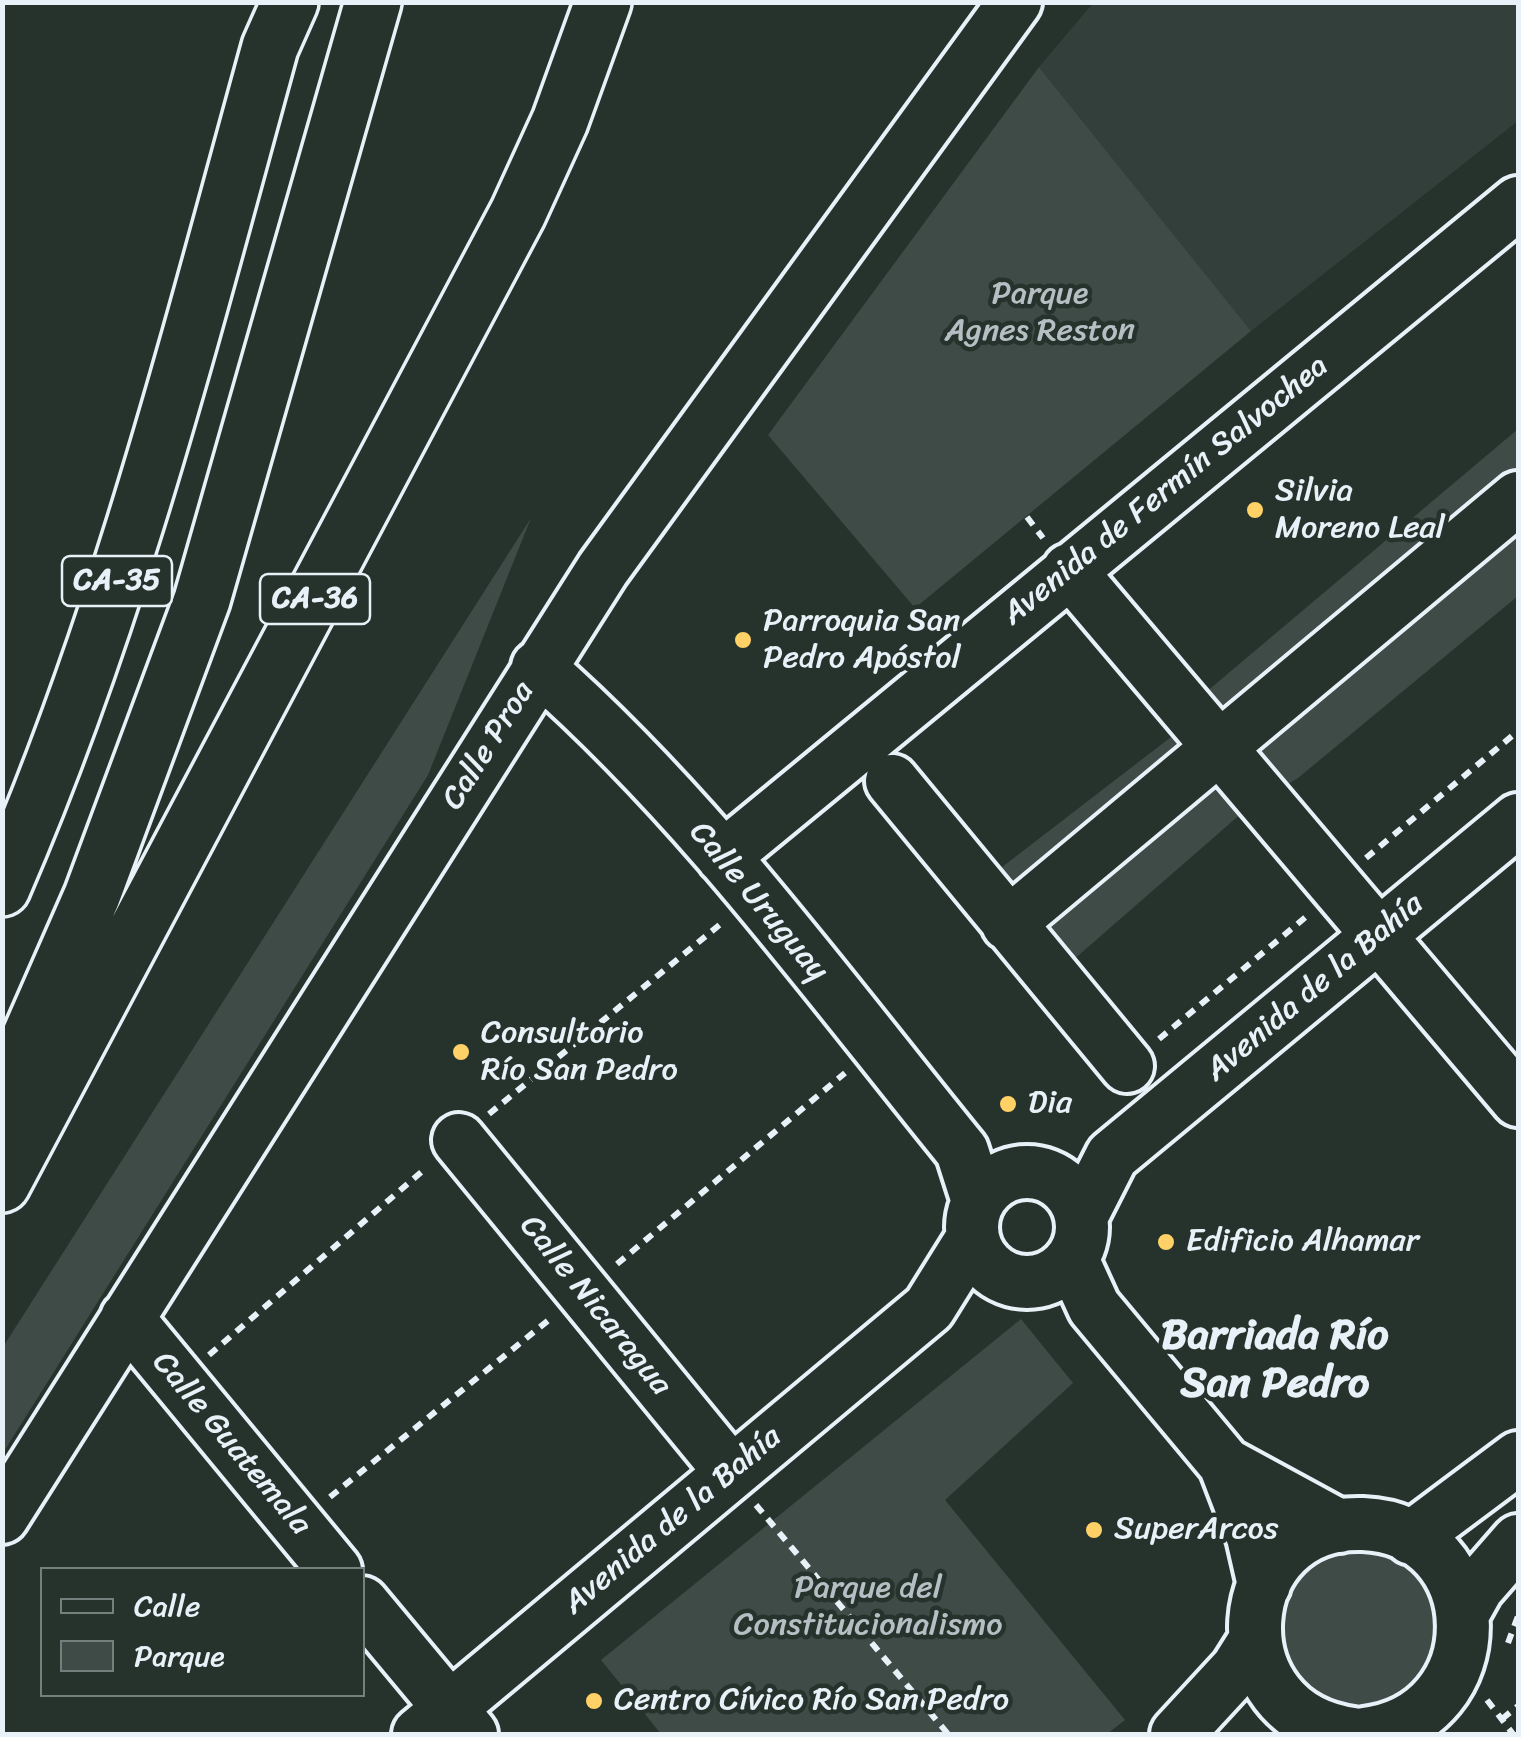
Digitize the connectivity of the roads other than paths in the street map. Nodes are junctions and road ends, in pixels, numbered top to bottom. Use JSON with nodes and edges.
{"nodes":[{"id":1,"x":373,"y":2,"type":"edge"},
{"id":2,"x":604,"y":2,"type":"edge"},
{"id":3,"x":1015,"y":2,"type":"edge"},
{"id":4,"x":277,"y":17,"type":"edge"},
{"id":5,"x":1518,"y":203,"type":"edge"},
{"id":6,"x":1518,"y":498,"type":"edge"},
{"id":7,"x":1069,"y":570,"type":"junction"},
{"id":8,"x":538,"y":667,"type":"junction"},
{"id":9,"x":1220,"y":747,"type":"junction"},
{"id":10,"x":892,"y":781,"type":"dead end"},
{"id":11,"x":1518,"y":820,"type":"edge"},
{"id":12,"x":723,"y":857,"type":"junction"},
{"id":13,"x":2,"y":888,"type":"edge"},
{"id":14,"x":1008,"y":924,"type":"junction"},
{"id":15,"x":1379,"y":935,"type":"junction"},
{"id":16,"x":1127,"y":1066,"type":"dead end"},
{"id":17,"x":1518,"y":1100,"type":"edge"},
{"id":18,"x":2,"y":1101,"type":"edge"},
{"id":19,"x":459,"y":1140,"type":"dead end"},
{"id":20,"x":1112,"y":1156,"type":"junction"},
{"id":21,"x":2,"y":1184,"type":"edge"},
{"id":22,"x":1001,"y":1198,"type":"junction"},
{"id":23,"x":1050,"y":1259,"type":"junction"},
{"id":24,"x":928,"y":1308,"type":"junction"},
{"id":25,"x":128,"y":1318,"type":"junction"},
{"id":26,"x":1518,"y":1458,"type":"edge"},
{"id":27,"x":1225,"y":1464,"type":"junction"},
{"id":28,"x":732,"y":1472,"type":"junction"},
{"id":29,"x":2,"y":1516,"type":"edge"},
{"id":30,"x":1339,"y":1526,"type":"junction"},
{"id":31,"x":1411,"y":1538,"type":"junction"},
{"id":32,"x":1518,"y":1541,"type":"edge"},
{"id":33,"x":333,"y":1567,"type":"edge"},
{"id":34,"x":1264,"y":1584,"type":"junction"},
{"id":35,"x":365,"y":1606,"type":"edge"},
{"id":36,"x":1463,"y":1613,"type":"junction"},
{"id":37,"x":1254,"y":1642,"type":"junction"},
{"id":38,"x":1471,"y":1714,"type":"edge"},
{"id":39,"x":447,"y":1726,"type":"edge"},
{"id":40,"x":1364,"y":1733,"type":"edge"},
{"id":41,"x":1177,"y":1734,"type":"edge"}],
"edges":[{"from":1,"to":18,"type":"highway","number":"CA-35"},
{"from":2,"to":21,"type":"highway","number":"CA-36"},
{"from":3,"to":8,"type":"street","name":"Calle Proa"},
{"from":4,"to":13,"type":"highway","number":"CA-35"},
{"from":5,"to":7,"type":"street","name":"Avenida de Fermín Salvochea"},
{"from":6,"to":9,"type":"street"},
{"from":7,"to":9,"type":"street"},
{"from":7,"to":12,"type":"street","name":"Avenida de Fermín Salvochea"},
{"from":8,"to":12,"type":"street","name":"Calle Uruguay"},
{"from":8,"to":25,"type":"street","name":"Calle Proa"},
{"from":9,"to":14,"type":"street"},
{"from":9,"to":15,"type":"street"},
{"from":10,"to":14,"type":"street"},
{"from":11,"to":15,"type":"street","name":"Avenida de la Bahía"},
{"from":12,"to":22,"type":"street","name":"Calle Uruguay"},
{"from":14,"to":16,"type":"street"},
{"from":15,"to":17,"type":"street"},
{"from":15,"to":20,"type":"street","name":"Avenida de la Bahía"},
{"from":19,"to":28,"type":"street","name":"Calle Nicaragua"},
{"from":20,"to":22,"type":"street","name":"Avenida de la Bahía"},
{"from":20,"to":23,"type":"street","name":"Avenida de la Bahía"},
{"from":22,"to":23,"type":"street"},
{"from":22,"to":23,"type":"street"},
{"from":22,"to":24,"type":"street","name":"Avenida de la Bahía"},
{"from":23,"to":24,"type":"street","name":"Avenida de la Bahía"},
{"from":23,"to":27,"type":"street"},
{"from":24,"to":28,"type":"street","name":"Avenida de la Bahía"},
{"from":25,"to":29,"type":"street","name":"Calle Proa"},
{"from":25,"to":33,"type":"street","name":"Calle Guatemala"},
{"from":26,"to":31,"type":"street"},
{"from":27,"to":30,"type":"street"},
{"from":27,"to":34,"type":"street"},
{"from":28,"to":39,"type":"street","name":"Avenida de la Bahía"},
{"from":30,"to":31,"type":"street"},
{"from":30,"to":34,"type":"street"},
{"from":31,"to":36,"type":"street"},
{"from":32,"to":36,"type":"street"},
{"from":34,"to":37,"type":"street"},
{"from":35,"to":39,"type":"street"},
{"from":36,"to":38,"type":"street"},
{"from":37,"to":40,"type":"street"},
{"from":37,"to":41,"type":"street"},
{"from":38,"to":40,"type":"street"}]}
